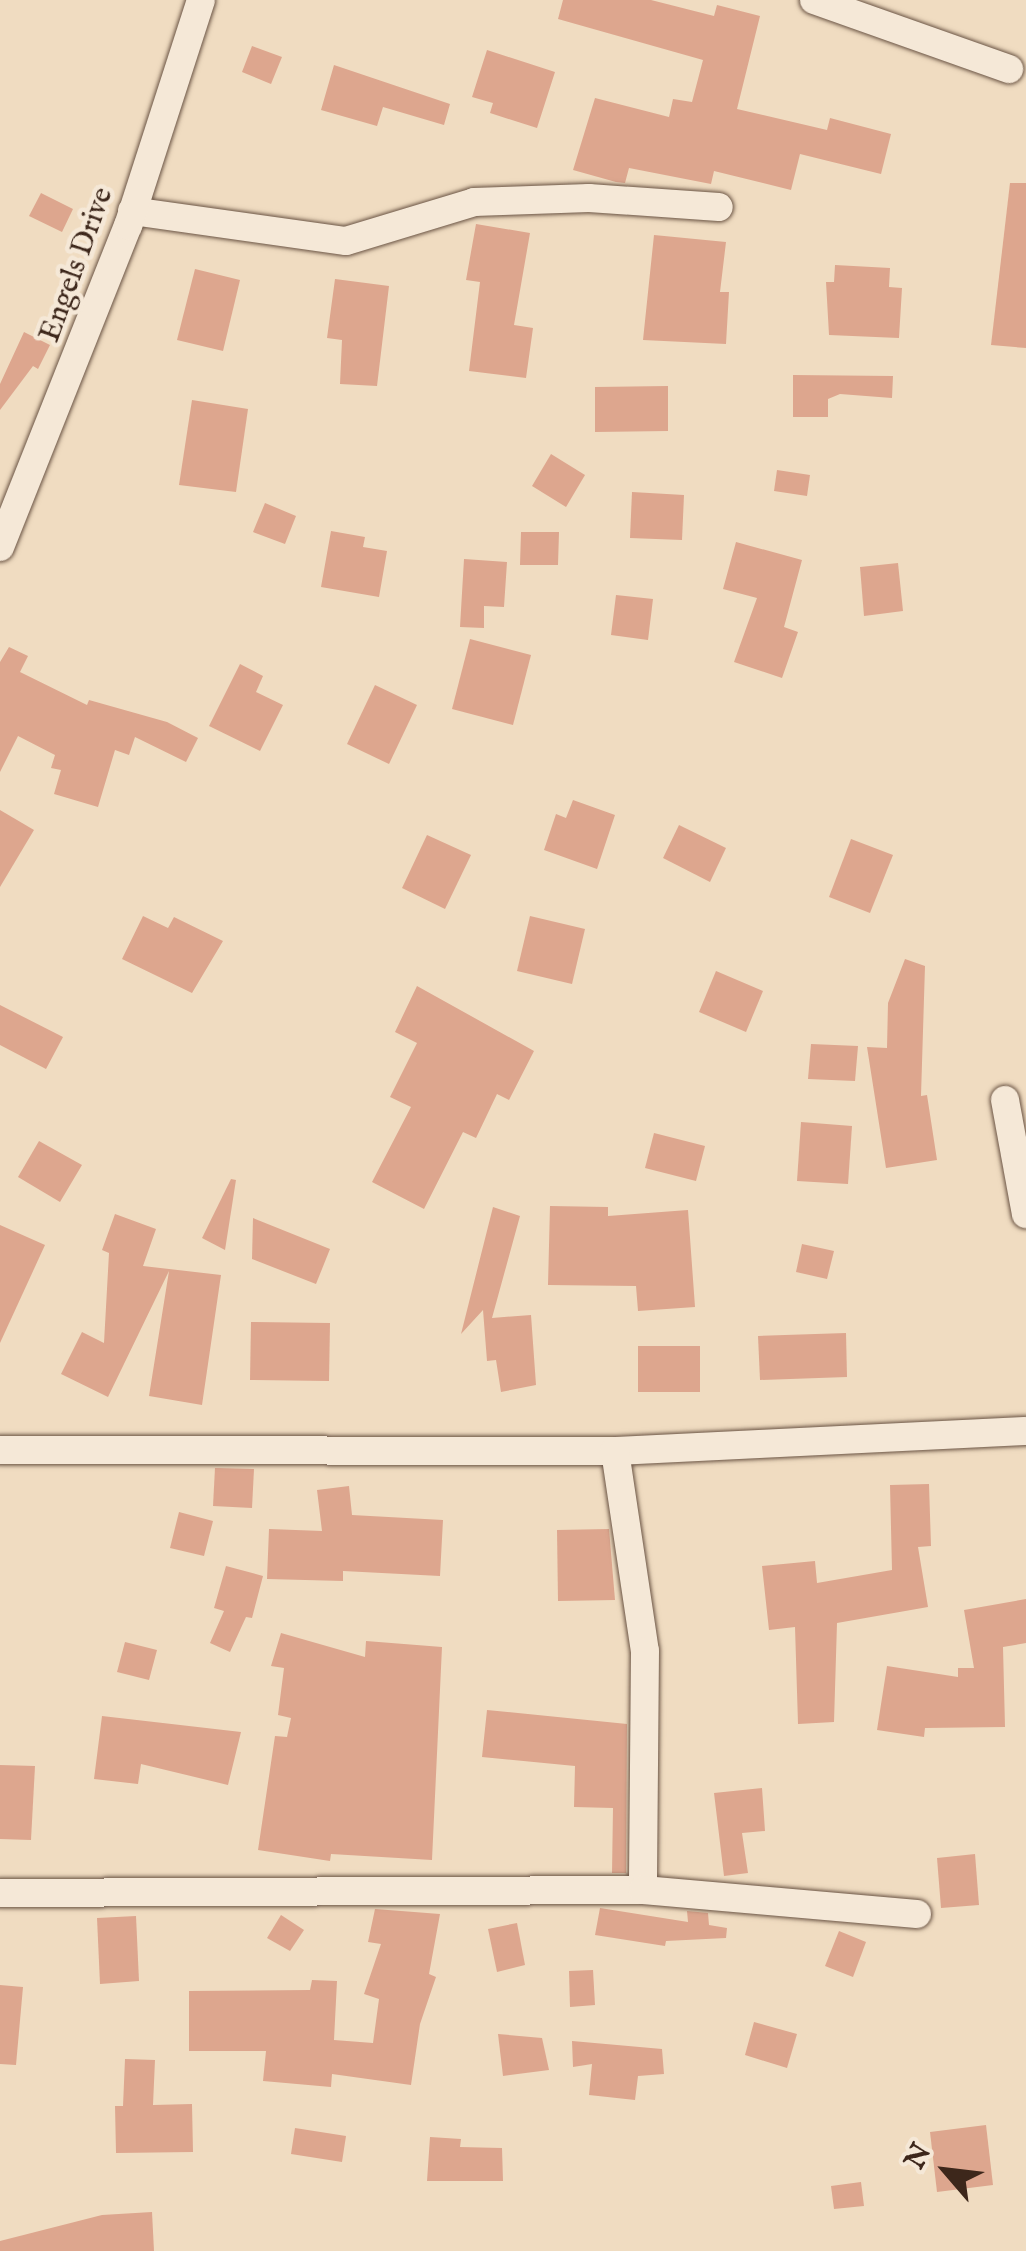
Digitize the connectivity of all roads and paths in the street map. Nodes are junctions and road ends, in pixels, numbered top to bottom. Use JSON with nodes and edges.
{"nodes":[{"id":1,"x":201,"y":0,"type":"edge"},
{"id":2,"x":814,"y":0,"type":"edge"},
{"id":3,"x":1009,"y":69,"type":"dead end"},
{"id":4,"x":720,"y":207,"type":"dead end"},
{"id":5,"x":132,"y":211,"type":"junction"},
{"id":6,"x":0,"y":547,"type":"edge"},
{"id":7,"x":1005,"y":1100,"type":"dead end"},
{"id":8,"x":1026,"y":1214,"type":"edge"},
{"id":9,"x":1026,"y":1431,"type":"edge"},
{"id":10,"x":0,"y":1450,"type":"edge"},
{"id":11,"x":615,"y":1451,"type":"junction"},
{"id":12,"x":643,"y":1890,"type":"junction"},
{"id":13,"x":0,"y":1894,"type":"edge"},
{"id":14,"x":917,"y":1914,"type":"dead end"}],
"edges":[{"from":1,"to":5,"type":"street","name":"Engels Drive"},
{"from":2,"to":3,"type":"street"},
{"from":4,"to":5,"type":"street"},
{"from":5,"to":6,"type":"street","name":"Engels Drive"},
{"from":7,"to":8,"type":"street"},
{"from":9,"to":11,"type":"street"},
{"from":10,"to":11,"type":"street"},
{"from":11,"to":12,"type":"street"},
{"from":12,"to":13,"type":"street"},
{"from":12,"to":14,"type":"street"}]}
